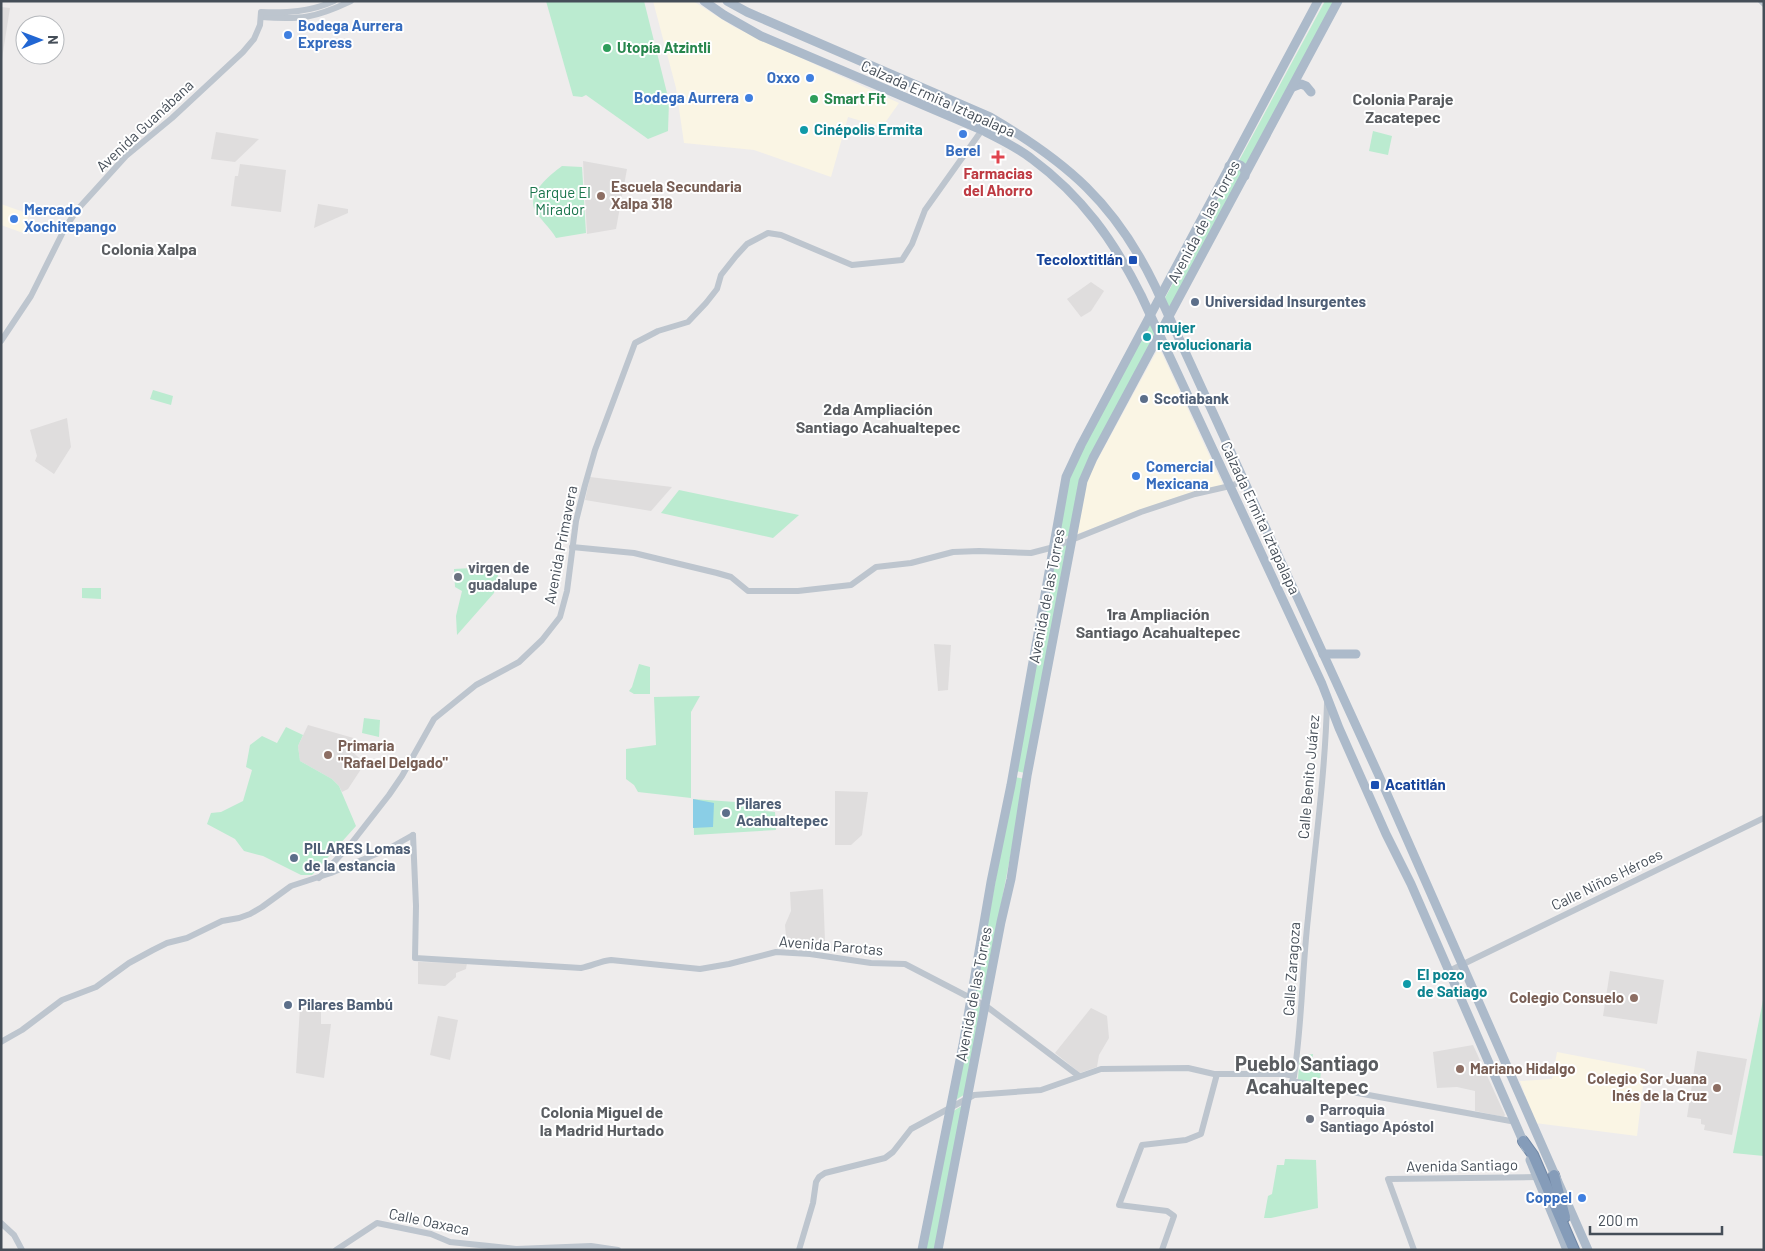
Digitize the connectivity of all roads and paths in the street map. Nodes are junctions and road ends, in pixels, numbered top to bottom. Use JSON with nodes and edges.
{"nodes":[{"id":1,"x":334,"y":1,"type":"edge"},
{"id":2,"x":351,"y":1,"type":"edge"},
{"id":3,"x":704,"y":1,"type":"edge"},
{"id":4,"x":727,"y":1,"type":"edge"},
{"id":5,"x":1318,"y":1,"type":"edge"},
{"id":6,"x":1338,"y":1,"type":"edge"},
{"id":7,"x":1760,"y":1,"type":"edge"},
{"id":8,"x":1764,"y":4,"type":"edge"},
{"id":9,"x":261,"y":14,"type":"junction"},
{"id":10,"x":1293,"y":87,"type":"junction"},
{"id":11,"x":1311,"y":92,"type":"dead end"},
{"id":12,"x":982,"y":130,"type":"junction"},
{"id":13,"x":1022,"y":136,"type":"junction"},
{"id":14,"x":1240,"y":147,"type":"junction"},
{"id":15,"x":1015,"y":148,"type":"junction"},
{"id":16,"x":1055,"y":159,"type":"junction"},
{"id":17,"x":1253,"y":161,"type":"junction"},
{"id":18,"x":1229,"y":166,"type":"junction"},
{"id":19,"x":1045,"y":170,"type":"junction"},
{"id":20,"x":1245,"y":176,"type":"junction"},
{"id":21,"x":1160,"y":298,"type":"junction"},
{"id":22,"x":1150,"y":315,"type":"junction"},
{"id":23,"x":1169,"y":318,"type":"junction"},
{"id":24,"x":1159,"y":334,"type":"junction"},
{"id":25,"x":1,"y":341,"type":"edge"},
{"id":26,"x":1244,"y":481,"type":"junction"},
{"id":27,"x":1230,"y":486,"type":"junction"},
{"id":28,"x":1072,"y":539,"type":"junction"},
{"id":29,"x":572,"y":547,"type":"junction"},
{"id":30,"x":1054,"y":547,"type":"junction"},
{"id":31,"x":1306,"y":617,"type":"junction"},
{"id":32,"x":1293,"y":622,"type":"junction"},
{"id":33,"x":1323,"y":654,"type":"junction"},
{"id":34,"x":1356,"y":654,"type":"dead end"},
{"id":35,"x":1327,"y":699,"type":"junction"},
{"id":36,"x":1360,"y":735,"type":"junction"},
{"id":37,"x":1345,"y":742,"type":"junction"},
{"id":38,"x":1013,"y":774,"type":"junction"},
{"id":39,"x":1027,"y":776,"type":"junction"},
{"id":40,"x":1764,"y":818,"type":"edge"},
{"id":41,"x":1314,"y":857,"type":"joint"},
{"id":42,"x":319,"y":878,"type":"junction"},
{"id":43,"x":1462,"y":964,"type":"junction"},
{"id":44,"x":1450,"y":971,"type":"junction"},
{"id":45,"x":970,"y":999,"type":"junction"},
{"id":46,"x":986,"y":1006,"type":"junction"},
{"id":47,"x":1,"y":1042,"type":"edge"},
{"id":48,"x":1217,"y":1074,"type":"junction"},
{"id":49,"x":1079,"y":1076,"type":"junction"},
{"id":50,"x":1293,"y":1079,"type":"junction"},
{"id":51,"x":968,"y":1098,"type":"junction"},
{"id":52,"x":950,"y":1108,"type":"junction"},
{"id":53,"x":1516,"y":1122,"type":"junction"},
{"id":54,"x":1524,"y":1141,"type":"junction"},
{"id":55,"x":1554,"y":1175,"type":"junction"},
{"id":56,"x":1536,"y":1177,"type":"junction"},
{"id":57,"x":1,"y":1223,"type":"edge"},
{"id":58,"x":616,"y":1249,"type":"edge"},
{"id":59,"x":22,"y":1250,"type":"edge"},
{"id":60,"x":336,"y":1250,"type":"edge"},
{"id":61,"x":799,"y":1250,"type":"edge"},
{"id":62,"x":922,"y":1250,"type":"edge"},
{"id":63,"x":938,"y":1250,"type":"edge"},
{"id":64,"x":1162,"y":1250,"type":"edge"},
{"id":65,"x":1414,"y":1250,"type":"edge"},
{"id":66,"x":1567,"y":1250,"type":"edge"},
{"id":67,"x":1574,"y":1250,"type":"edge"},
{"id":68,"x":1579,"y":1250,"type":"edge"},
{"id":69,"x":1588,"y":1250,"type":"edge"}],
"edges":[{"from":1,"to":9,"type":"street"},
{"from":2,"to":9,"type":"street"},
{"from":3,"to":12,"type":"main road","name":"Calzada Ermita Iztapalapa"},
{"from":4,"to":13,"type":"main road","name":"Calzada Ermita Iztapalapa"},
{"from":5,"to":14,"type":"main road","name":"Avenida de las Torres"},
{"from":6,"to":10,"type":"main road","name":"Avenida de las Torres"},
{"from":7,"to":8,"type":"street"},
{"from":9,"to":25,"type":"street","name":"Avenida Guanábana"},
{"from":10,"to":11,"type":"main road"},
{"from":10,"to":17,"type":"main road","name":"Avenida de las Torres"},
{"from":12,"to":15,"type":"main road","name":"Calzada Ermita Iztapalapa"},
{"from":12,"to":29,"type":"street","name":"Avenida Primavera"},
{"from":13,"to":15,"type":"main road"},
{"from":13,"to":16,"type":"main road","name":"Calzada Ermita Iztapalapa"},
{"from":14,"to":17,"type":"main road"},
{"from":14,"to":18,"type":"main road","name":"Avenida de las Torres"},
{"from":15,"to":19,"type":"main road","name":"Calzada Ermita Iztapalapa"},
{"from":16,"to":19,"type":"main road"},
{"from":16,"to":21,"type":"main road","name":"Calzada Ermita Iztapalapa"},
{"from":17,"to":20,"type":"main road","name":"Avenida de las Torres"},
{"from":18,"to":20,"type":"main road"},
{"from":18,"to":21,"type":"main road","name":"Avenida de las Torres"},
{"from":19,"to":22,"type":"main road","name":"Calzada Ermita Iztapalapa"},
{"from":20,"to":23,"type":"main road","name":"Avenida de las Torres"},
{"from":21,"to":22,"type":"main road","name":"Avenida de las Torres"},
{"from":21,"to":23,"type":"main road","name":"Calzada Ermita Iztapalapa"},
{"from":22,"to":24,"type":"main road","name":"Calzada Ermita Iztapalapa"},
{"from":22,"to":30,"type":"main road","name":"Avenida de las Torres"},
{"from":23,"to":24,"type":"main road","name":"Avenida de las Torres"},
{"from":23,"to":26,"type":"main road","name":"Calzada Ermita Iztapalapa"},
{"from":24,"to":27,"type":"main road","name":"Calzada Ermita Iztapalapa"},
{"from":24,"to":28,"type":"main road","name":"Avenida de las Torres"},
{"from":26,"to":27,"type":"street"},
{"from":26,"to":31,"type":"main road","name":"Calzada Ermita Iztapalapa"},
{"from":27,"to":28,"type":"street"},
{"from":27,"to":32,"type":"main road","name":"Calzada Ermita Iztapalapa"},
{"from":28,"to":30,"type":"street"},
{"from":28,"to":39,"type":"main road","name":"Avenida de las Torres"},
{"from":29,"to":30,"type":"street"},
{"from":29,"to":42,"type":"street","name":"Avenida Primavera"},
{"from":30,"to":38,"type":"main road","name":"Avenida de las Torres"},
{"from":31,"to":32,"type":"main road"},
{"from":31,"to":33,"type":"main road","name":"Calzada Ermita Iztapalapa"},
{"from":32,"to":35,"type":"main road","name":"Calzada Ermita Iztapalapa"},
{"from":33,"to":34,"type":"main road"},
{"from":33,"to":36,"type":"main road","name":"Calzada Ermita Iztapalapa"},
{"from":35,"to":37,"type":"main road","name":"Calzada Ermita Iztapalapa"},
{"from":35,"to":41,"type":"street","name":"Calle Benito Juárez"},
{"from":36,"to":37,"type":"main road"},
{"from":36,"to":43,"type":"main road","name":"Calzada Ermita Iztapalapa"},
{"from":37,"to":44,"type":"main road","name":"Calzada Ermita Iztapalapa"},
{"from":38,"to":39,"type":"main road"},
{"from":38,"to":45,"type":"main road","name":"Avenida de las Torres"},
{"from":39,"to":46,"type":"main road","name":"Avenida de las Torres"},
{"from":40,"to":43,"type":"street","name":"Calle Niños Héroes"},
{"from":41,"to":50,"type":"street","name":"Calle Zaragoza"},
{"from":42,"to":45,"type":"street","name":"Avenida Parotas"},
{"from":42,"to":47,"type":"street"},
{"from":43,"to":44,"type":"street","name":"Calle Niños Héroes"},
{"from":43,"to":55,"type":"main road","name":"Calzada Ermita Iztapalapa"},
{"from":44,"to":53,"type":"main road","name":"Calzada Ermita Iztapalapa"},
{"from":45,"to":46,"type":"street","name":"Avenida Parotas"},
{"from":45,"to":52,"type":"main road","name":"Avenida de las Torres"},
{"from":46,"to":49,"type":"street","name":"Avenida Parotas"},
{"from":46,"to":51,"type":"main road","name":"Avenida de las Torres"},
{"from":48,"to":49,"type":"street"},
{"from":48,"to":50,"type":"street"},
{"from":48,"to":64,"type":"street"},
{"from":49,"to":51,"type":"street"},
{"from":50,"to":53,"type":"street"},
{"from":51,"to":52,"type":"street"},
{"from":51,"to":63,"type":"main road","name":"Avenida de las Torres"},
{"from":52,"to":61,"type":"street"},
{"from":52,"to":62,"type":"main road","name":"Avenida de las Torres"},
{"from":53,"to":54,"type":"main road","name":"Calzada Ermita Iztapalapa"},
{"from":54,"to":56,"type":"main road","name":"Calzada Ermita Iztapalapa"},
{"from":54,"to":67,"type":"highway"},
{"from":55,"to":68,"type":"highway"},
{"from":55,"to":69,"type":"main road","name":"Calzada Ermita Iztapalapa"},
{"from":56,"to":65,"type":"street","name":"Avenida Santiago"},
{"from":56,"to":66,"type":"main road","name":"Calzada Ermita Iztapalapa"},
{"from":57,"to":59,"type":"street"},
{"from":58,"to":60,"type":"street","name":"Calle Oaxaca"}]}
